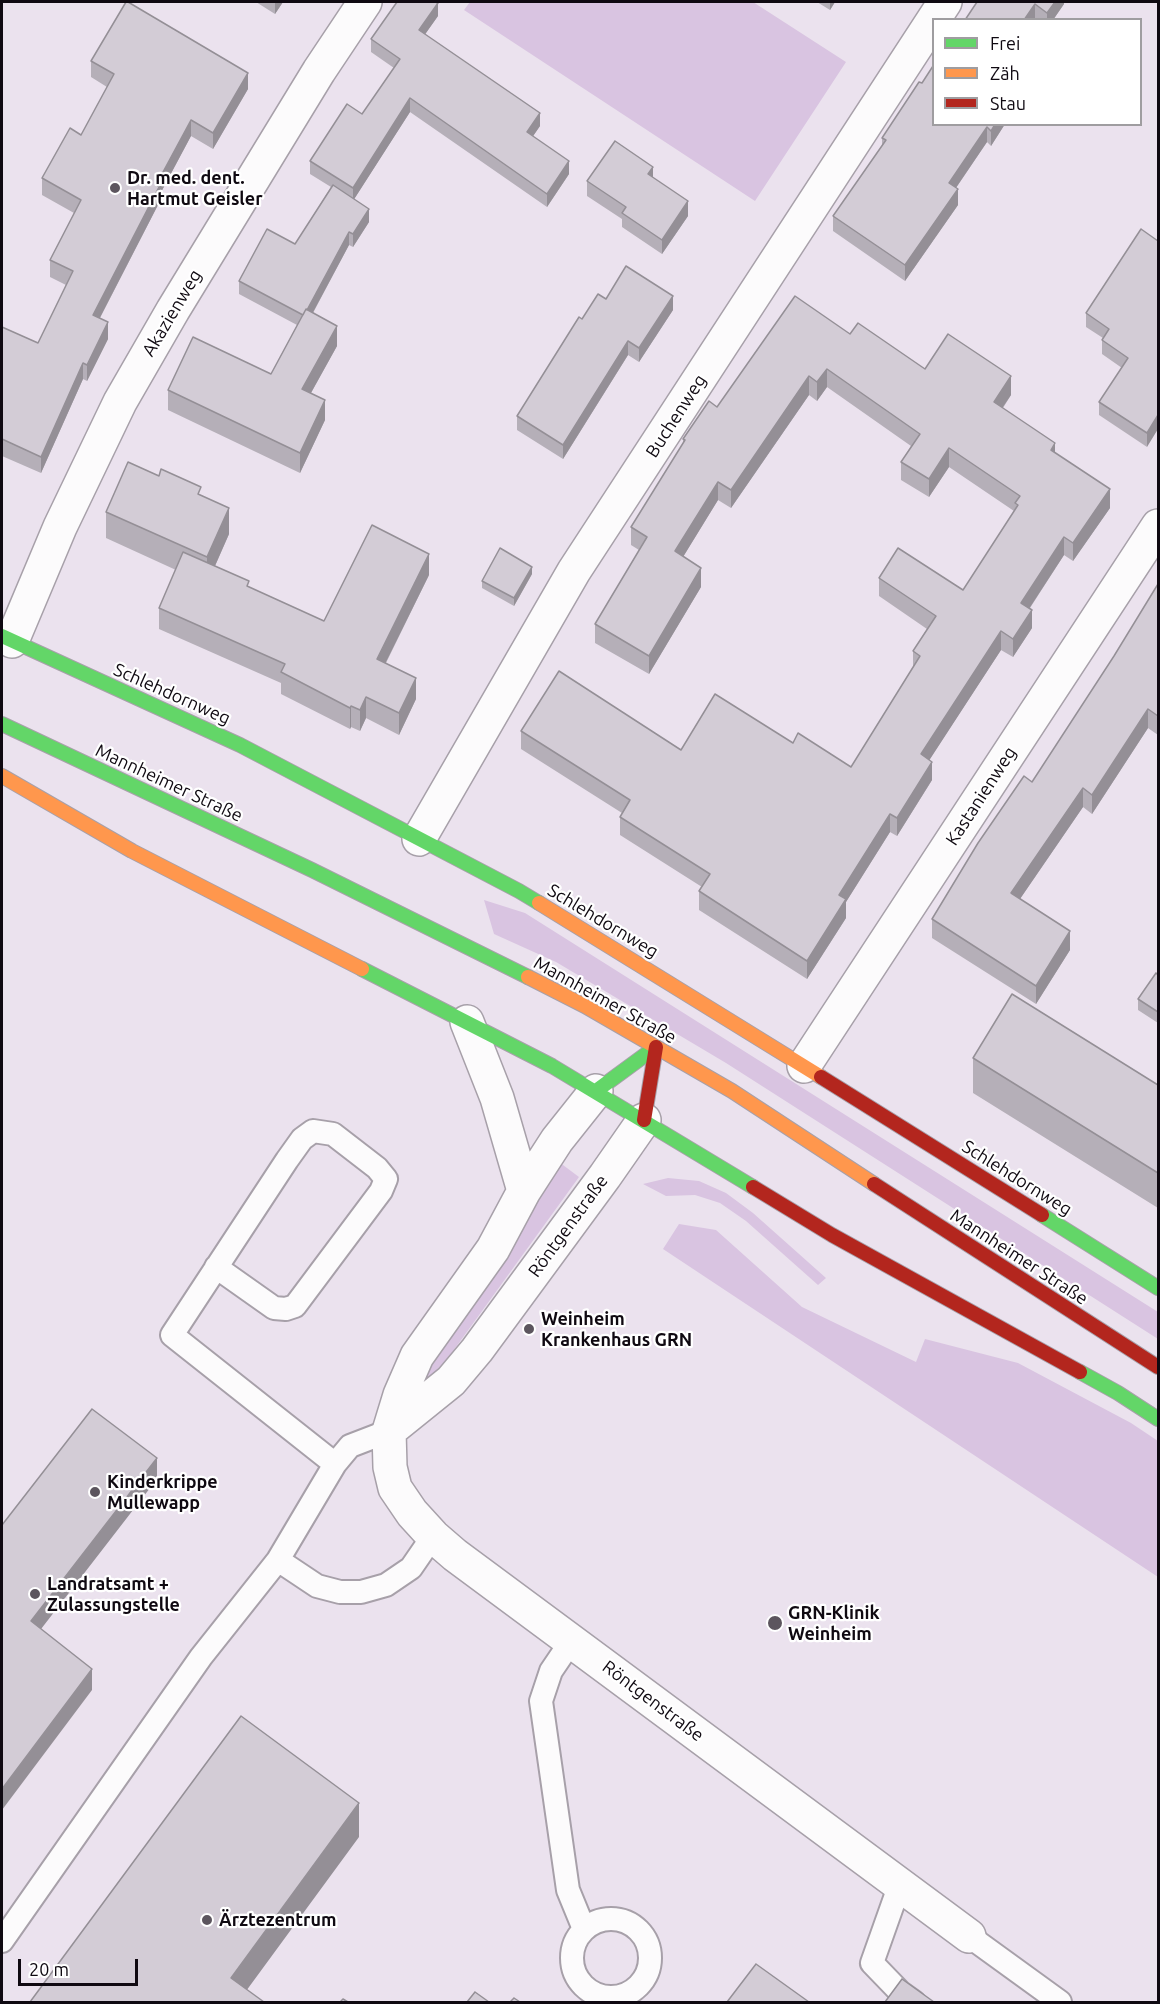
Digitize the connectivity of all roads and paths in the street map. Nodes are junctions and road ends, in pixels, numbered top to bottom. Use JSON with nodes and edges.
{"nodes":[{"id":1,"x":365,"y":2,"type":"edge"},
{"id":2,"x":945,"y":2,"type":"edge"},
{"id":3,"x":935,"y":18,"type":"edge"},
{"id":4,"x":932,"y":22,"type":"edge"},
{"id":5,"x":1158,"y":526,"type":"edge"},
{"id":6,"x":7,"y":639,"type":"edge"},
{"id":7,"x":2,"y":724,"type":"edge"},
{"id":8,"x":2,"y":776,"type":"edge"},
{"id":9,"x":419,"y":839,"type":"junction"},
{"id":10,"x":467,"y":1022,"type":"junction"},
{"id":11,"x":656,"y":1047,"type":"junction"},
{"id":12,"x":804,"y":1066,"type":"junction"},
{"id":13,"x":596,"y":1091,"type":"junction"},
{"id":14,"x":644,"y":1119,"type":"junction"},
{"id":15,"x":524,"y":1191,"type":"junction"},
{"id":16,"x":216,"y":1267,"type":"junction"},
{"id":17,"x":1158,"y":1288,"type":"edge"},
{"id":18,"x":1158,"y":1367,"type":"edge"},
{"id":19,"x":1158,"y":1419,"type":"edge"},
{"id":20,"x":388,"y":1431,"type":"junction"},
{"id":21,"x":334,"y":1464,"type":"junction"},
{"id":22,"x":433,"y":1536,"type":"junction"},
{"id":23,"x":278,"y":1560,"type":"junction"},
{"id":24,"x":572,"y":1640,"type":"junction"},
{"id":25,"x":900,"y":1884,"type":"junction"},
{"id":26,"x":585,"y":1929,"type":"dead end"},
{"id":27,"x":969,"y":1935,"type":"joint"},
{"id":28,"x":2,"y":1941,"type":"edge"},
{"id":29,"x":915,"y":2002,"type":"edge"},
{"id":30,"x":1060,"y":2002,"type":"edge"}],
"edges":[{"from":1,"to":6,"type":"street","name":"Akazienweg"},
{"from":2,"to":3,"type":"street","name":"Buchenweg"},
{"from":4,"to":9,"type":"street","name":"Buchenweg"},
{"from":5,"to":12,"type":"street","name":"Kastanienweg"},
{"from":6,"to":9,"type":"main road","name":"Schlehdornweg"},
{"from":7,"to":11,"type":"main road","name":"Mannheimer Straße"},
{"from":8,"to":10,"type":"main road"},
{"from":9,"to":12,"type":"main road","name":"Schlehdornweg"},
{"from":10,"to":13,"type":"main road"},
{"from":10,"to":15,"type":"street"},
{"from":11,"to":13,"type":"main road"},
{"from":11,"to":14,"type":"main road"},
{"from":11,"to":18,"type":"main road","name":"Mannheimer Straße"},
{"from":12,"to":17,"type":"main road","name":"Schlehdornweg"},
{"from":13,"to":14,"type":"main road"},
{"from":13,"to":15,"type":"street","name":"Röntgenstraße"},
{"from":14,"to":19,"type":"main road"},
{"from":14,"to":20,"type":"street","name":"Röntgenstraße"},
{"from":15,"to":20,"type":"street","name":"Röntgenstraße"},
{"from":16,"to":16,"type":"lane"},
{"from":16,"to":21,"type":"lane"},
{"from":20,"to":21,"type":"lane"},
{"from":20,"to":22,"type":"street","name":"Röntgenstraße"},
{"from":21,"to":23,"type":"lane"},
{"from":22,"to":23,"type":"lane"},
{"from":22,"to":24,"type":"street","name":"Röntgenstraße"},
{"from":23,"to":28,"type":"lane"},
{"from":24,"to":25,"type":"street","name":"Röntgenstraße"},
{"from":24,"to":26,"type":"lane"},
{"from":25,"to":27,"type":"street","name":"Röntgenstraße"},
{"from":25,"to":29,"type":"lane"},
{"from":27,"to":30,"type":"lane"}]}
